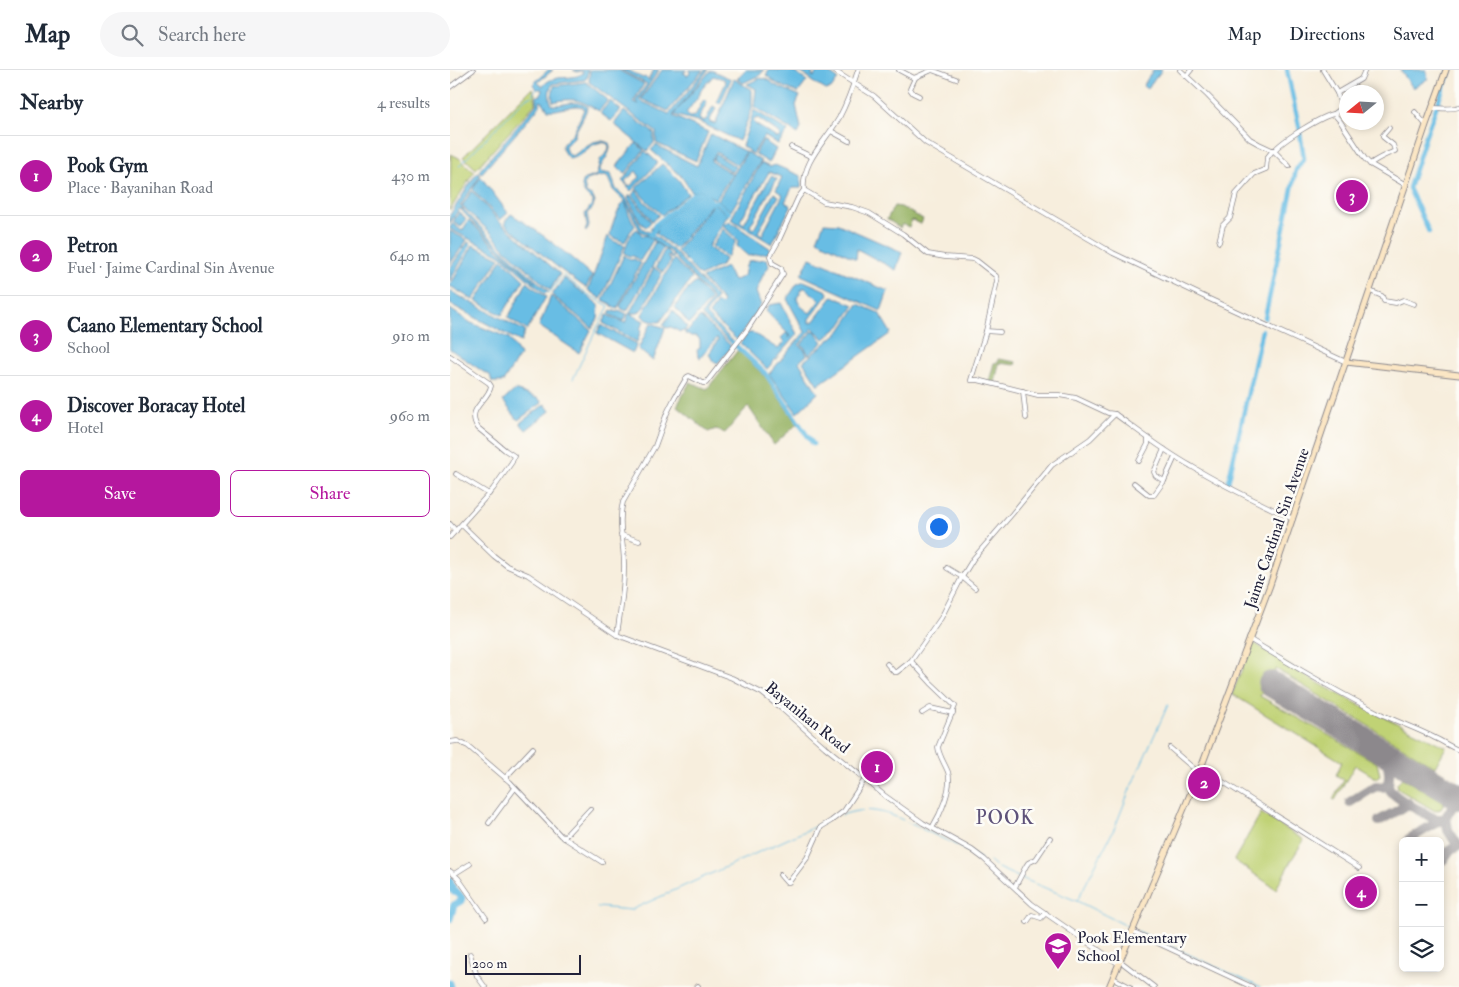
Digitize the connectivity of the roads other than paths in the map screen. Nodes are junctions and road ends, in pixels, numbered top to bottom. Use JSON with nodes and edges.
{"nodes":[{"id":1,"x":473,"y":70,"type":"edge"},
{"id":2,"x":834,"y":70,"type":"edge"},
{"id":3,"x":858,"y":70,"type":"edge"},
{"id":4,"x":898,"y":70,"type":"edge"},
{"id":5,"x":1180,"y":70,"type":"edge"},
{"id":6,"x":1191,"y":70,"type":"edge"},
{"id":7,"x":1323,"y":70,"type":"edge"},
{"id":8,"x":1365,"y":70,"type":"edge"},
{"id":9,"x":1446,"y":70,"type":"edge"},
{"id":10,"x":1186,"y":76,"type":"junction"},
{"id":11,"x":915,"y":78,"type":"junction"},
{"id":12,"x":956,"y":79,"type":"dead end"},
{"id":13,"x":855,"y":83,"type":"junction"},
{"id":14,"x":450,"y":87,"type":"edge"},
{"id":15,"x":1337,"y":93,"type":"junction"},
{"id":16,"x":920,"y":96,"type":"dead end"},
{"id":17,"x":1339,"y":97,"type":"edge"},
{"id":18,"x":1459,"y":107,"type":"edge"},
{"id":19,"x":1432,"y":108,"type":"junction"},
{"id":20,"x":1339,"y":111,"type":"edge"},
{"id":21,"x":1415,"y":112,"type":"dead end"},
{"id":22,"x":1334,"y":114,"type":"junction"},
{"id":23,"x":1426,"y":126,"type":"junction"},
{"id":24,"x":1388,"y":128,"type":"dead end"},
{"id":25,"x":831,"y":130,"type":"junction"},
{"id":26,"x":849,"y":141,"type":"dead end"},
{"id":27,"x":791,"y":147,"type":"dead end"},
{"id":28,"x":1274,"y":150,"type":"junction"},
{"id":29,"x":812,"y":157,"type":"junction"},
{"id":30,"x":1370,"y":164,"type":"junction"},
{"id":31,"x":1289,"y":166,"type":"dead end"},
{"id":32,"x":1406,"y":185,"type":"junction"},
{"id":33,"x":804,"y":190,"type":"junction"},
{"id":34,"x":1219,"y":242,"type":"dead end"},
{"id":35,"x":1370,"y":291,"type":"junction"},
{"id":36,"x":1414,"y":304,"type":"dead end"},
{"id":37,"x":986,"y":331,"type":"junction"},
{"id":38,"x":1000,"y":332,"type":"dead end"},
{"id":39,"x":450,"y":356,"type":"edge"},
{"id":40,"x":1346,"y":362,"type":"junction"},
{"id":41,"x":1459,"y":376,"type":"edge"},
{"id":42,"x":1023,"y":391,"type":"junction"},
{"id":43,"x":1115,"y":414,"type":"junction"},
{"id":44,"x":1026,"y":418,"type":"dead end"},
{"id":45,"x":1148,"y":438,"type":"junction"},
{"id":46,"x":1164,"y":449,"type":"junction"},
{"id":47,"x":1175,"y":457,"type":"junction"},
{"id":48,"x":1139,"y":461,"type":"dead end"},
{"id":49,"x":456,"y":474,"type":"dead end"},
{"id":50,"x":1164,"y":481,"type":"junction"},
{"id":51,"x":1134,"y":483,"type":"dead end"},
{"id":52,"x":489,"y":494,"type":"junction"},
{"id":53,"x":1293,"y":519,"type":"junction"},
{"id":54,"x":450,"y":524,"type":"edge"},
{"id":55,"x":462,"y":525,"type":"junction"},
{"id":56,"x":456,"y":531,"type":"junction"},
{"id":57,"x":621,"y":535,"type":"junction"},
{"id":58,"x":450,"y":537,"type":"edge"},
{"id":59,"x":639,"y":541,"type":"dead end"},
{"id":60,"x":947,"y":568,"type":"dead end"},
{"id":61,"x":962,"y":577,"type":"junction"},
{"id":62,"x":975,"y":588,"type":"dead end"},
{"id":63,"x":617,"y":635,"type":"junction"},
{"id":64,"x":1250,"y":639,"type":"junction"},
{"id":65,"x":911,"y":661,"type":"junction"},
{"id":66,"x":887,"y":664,"type":"dead end"},
{"id":67,"x":922,"y":713,"type":"dead end"},
{"id":68,"x":953,"y":713,"type":"junction"},
{"id":69,"x":450,"y":742,"type":"edge"},
{"id":70,"x":533,"y":748,"type":"dead end"},
{"id":71,"x":1170,"y":748,"type":"dead end"},
{"id":72,"x":1459,"y":750,"type":"edge"},
{"id":73,"x":1200,"y":770,"type":"junction"},
{"id":74,"x":504,"y":778,"type":"junction"},
{"id":75,"x":866,"y":779,"type":"junction"},
{"id":76,"x":515,"y":788,"type":"junction"},
{"id":77,"x":590,"y":809,"type":"dead end"},
{"id":78,"x":489,"y":823,"type":"dead end"},
{"id":79,"x":932,"y":828,"type":"junction"},
{"id":80,"x":563,"y":838,"type":"junction"},
{"id":81,"x":1050,"y":838,"type":"dead end"},
{"id":82,"x":602,"y":862,"type":"dead end"},
{"id":83,"x":470,"y":864,"type":"dead end"},
{"id":84,"x":1359,"y":868,"type":"dead end"},
{"id":85,"x":452,"y":873,"type":"edge"},
{"id":86,"x":780,"y":875,"type":"dead end"},
{"id":87,"x":1015,"y":887,"type":"junction"},
{"id":88,"x":1046,"y":913,"type":"junction"},
{"id":89,"x":486,"y":918,"type":"dead end"},
{"id":90,"x":1027,"y":922,"type":"dead end"},
{"id":91,"x":1132,"y":932,"type":"junction"},
{"id":92,"x":470,"y":954,"type":"dead end"},
{"id":93,"x":1119,"y":962,"type":"junction"},
{"id":94,"x":1113,"y":978,"type":"junction"},
{"id":95,"x":485,"y":987,"type":"edge"},
{"id":96,"x":1109,"y":987,"type":"edge"},
{"id":97,"x":1130,"y":987,"type":"edge"},
{"id":98,"x":1154,"y":987,"type":"edge"},
{"id":99,"x":1252,"y":987,"type":"edge"}],
"edges":[{"from":1,"to":14,"type":"street"},
{"from":2,"to":13,"type":"street"},
{"from":3,"to":13,"type":"street"},
{"from":4,"to":11,"type":"street"},
{"from":5,"to":10,"type":"street"},
{"from":6,"to":10,"type":"street"},
{"from":7,"to":15,"type":"street"},
{"from":8,"to":15,"type":"street"},
{"from":9,"to":19,"type":"main road","name":"Jaime Cardinal Sin Avenue"},
{"from":10,"to":28,"type":"street"},
{"from":11,"to":12,"type":"street"},
{"from":11,"to":16,"type":"street"},
{"from":13,"to":25,"type":"street"},
{"from":13,"to":40,"type":"street"},
{"from":15,"to":17,"type":"street"},
{"from":18,"to":19,"type":"street"},
{"from":19,"to":23,"type":"main road","name":"Jaime Cardinal Sin Avenue"},
{"from":20,"to":22,"type":"street"},
{"from":21,"to":23,"type":"street"},
{"from":22,"to":28,"type":"street"},
{"from":22,"to":30,"type":"street"},
{"from":23,"to":32,"type":"main road","name":"Jaime Cardinal Sin Avenue"},
{"from":24,"to":30,"type":"street"},
{"from":25,"to":26,"type":"street"},
{"from":25,"to":29,"type":"street"},
{"from":27,"to":29,"type":"street"},
{"from":28,"to":31,"type":"street"},
{"from":28,"to":34,"type":"street"},
{"from":29,"to":33,"type":"street"},
{"from":30,"to":32,"type":"street"},
{"from":32,"to":35,"type":"main road","name":"Jaime Cardinal Sin Avenue"},
{"from":33,"to":37,"type":"street"},
{"from":33,"to":57,"type":"street"},
{"from":35,"to":36,"type":"street"},
{"from":35,"to":40,"type":"main road","name":"Jaime Cardinal Sin Avenue"},
{"from":37,"to":38,"type":"street"},
{"from":37,"to":42,"type":"street"},
{"from":39,"to":52,"type":"street"},
{"from":40,"to":41,"type":"main road"},
{"from":40,"to":53,"type":"main road","name":"Jaime Cardinal Sin Avenue"},
{"from":42,"to":43,"type":"street"},
{"from":42,"to":44,"type":"street"},
{"from":43,"to":45,"type":"street"},
{"from":43,"to":61,"type":"street"},
{"from":45,"to":46,"type":"street"},
{"from":45,"to":48,"type":"street"},
{"from":46,"to":47,"type":"street"},
{"from":46,"to":50,"type":"street"},
{"from":47,"to":50,"type":"street"},
{"from":47,"to":53,"type":"street"},
{"from":49,"to":52,"type":"street"},
{"from":50,"to":51,"type":"street"},
{"from":52,"to":55,"type":"street"},
{"from":53,"to":64,"type":"main road","name":"Jaime Cardinal Sin Avenue"},
{"from":54,"to":56,"type":"street"},
{"from":55,"to":56,"type":"street"},
{"from":55,"to":63,"type":"street","name":"Bayanihan Road"},
{"from":56,"to":58,"type":"street"},
{"from":57,"to":59,"type":"street"},
{"from":57,"to":63,"type":"street"},
{"from":60,"to":61,"type":"street"},
{"from":61,"to":62,"type":"street"},
{"from":61,"to":65,"type":"street"},
{"from":63,"to":75,"type":"street","name":"Bayanihan Road"},
{"from":64,"to":72,"type":"street"},
{"from":64,"to":73,"type":"main road","name":"Jaime Cardinal Sin Avenue"},
{"from":65,"to":66,"type":"street"},
{"from":65,"to":68,"type":"street"},
{"from":67,"to":68,"type":"street"},
{"from":68,"to":79,"type":"street"},
{"from":69,"to":74,"type":"street"},
{"from":70,"to":74,"type":"street"},
{"from":71,"to":73,"type":"street"},
{"from":73,"to":84,"type":"street"},
{"from":73,"to":91,"type":"main road","name":"Jaime Cardinal Sin Avenue"},
{"from":74,"to":76,"type":"street"},
{"from":75,"to":79,"type":"street","name":"Bayanihan Road"},
{"from":75,"to":86,"type":"street"},
{"from":76,"to":78,"type":"street"},
{"from":76,"to":80,"type":"street"},
{"from":77,"to":80,"type":"street"},
{"from":79,"to":87,"type":"street","name":"Bayanihan Road"},
{"from":80,"to":82,"type":"street"},
{"from":81,"to":87,"type":"street"},
{"from":83,"to":85,"type":"street"},
{"from":85,"to":89,"type":"street"},
{"from":87,"to":88,"type":"street","name":"Bayanihan Road"},
{"from":88,"to":90,"type":"street"},
{"from":88,"to":93,"type":"street","name":"Bayanihan Road"},
{"from":91,"to":93,"type":"main road","name":"Jaime Cardinal Sin Avenue"},
{"from":91,"to":99,"type":"street"},
{"from":92,"to":95,"type":"street"},
{"from":93,"to":94,"type":"main road","name":"Jaime Cardinal Sin Avenue"},
{"from":93,"to":98,"type":"street","name":"Bayanihan Road"},
{"from":94,"to":96,"type":"main road","name":"Jaime Cardinal Sin Avenue"},
{"from":94,"to":97,"type":"street"}]}
